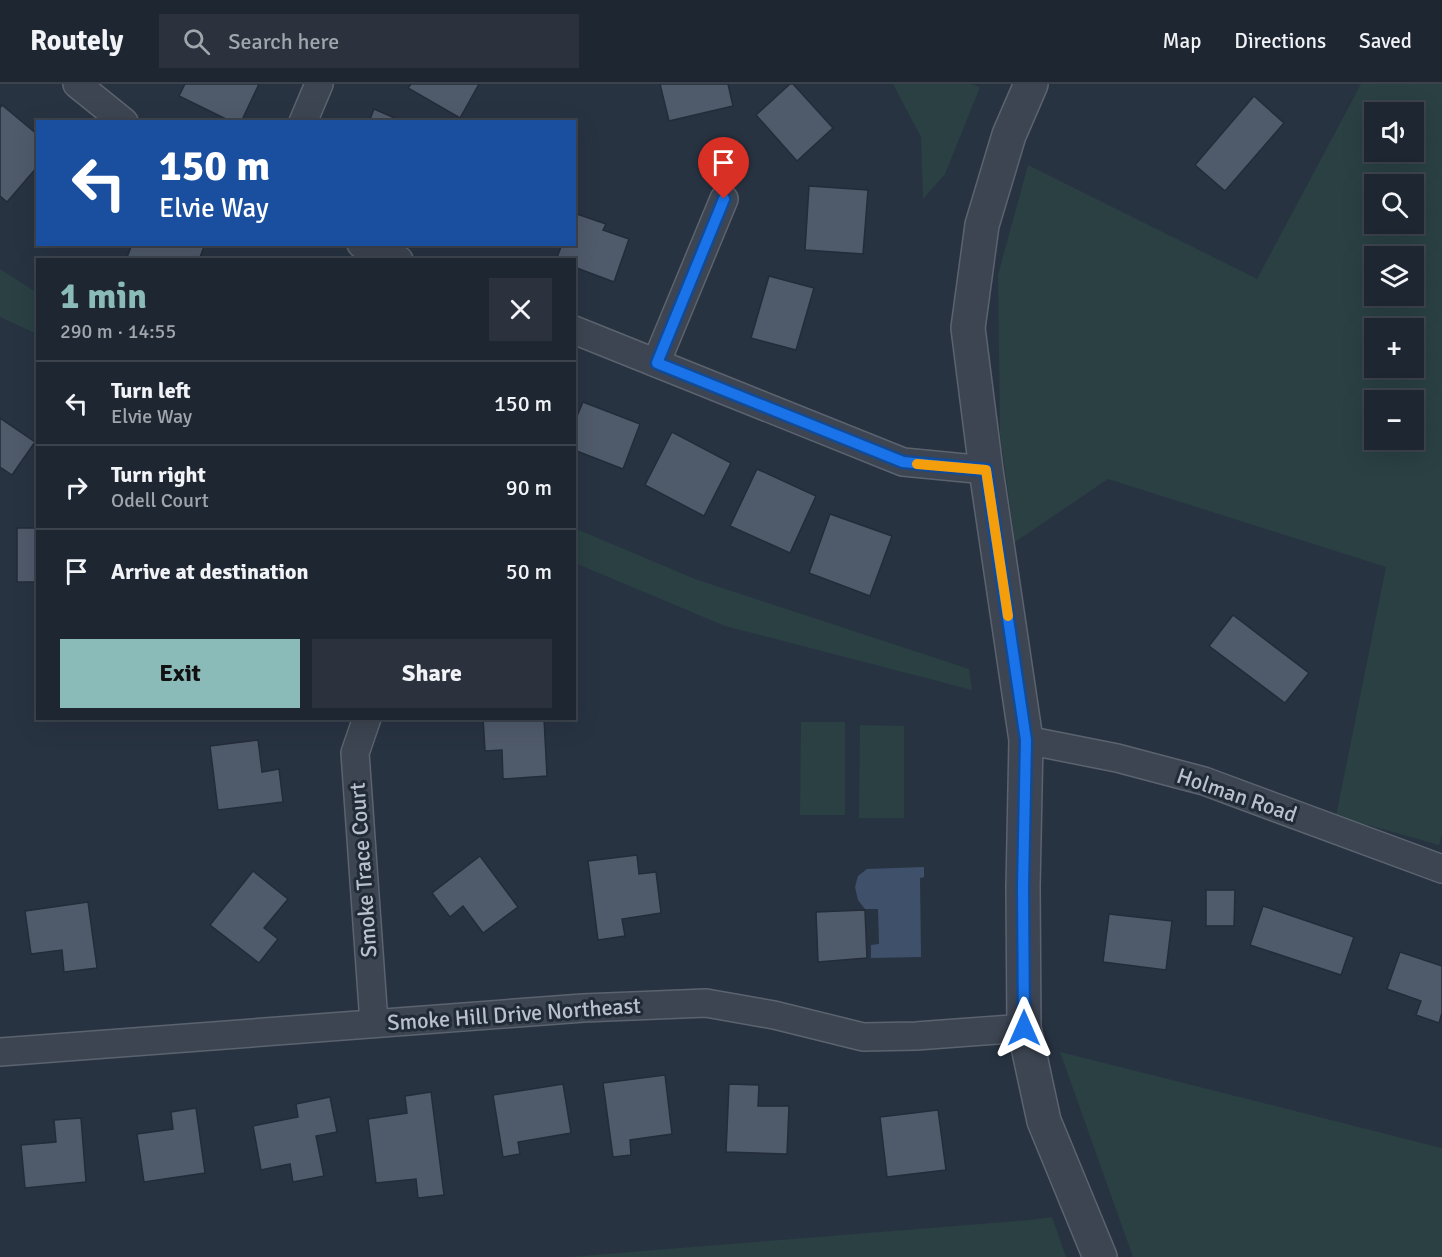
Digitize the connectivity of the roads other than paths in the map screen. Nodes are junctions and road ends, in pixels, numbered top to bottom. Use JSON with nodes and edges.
{"nodes":[{"id":1,"x":77,"y":84,"type":"edge"},
{"id":2,"x":319,"y":84,"type":"edge"},
{"id":3,"x":1031,"y":84,"type":"edge"},
{"id":4,"x":122,"y":120,"type":"edge"},
{"id":5,"x":304,"y":120,"type":"edge"},
{"id":6,"x":724,"y":199,"type":"dead end"},
{"id":7,"x":366,"y":246,"type":"edge"},
{"id":8,"x":394,"y":258,"type":"edge"},
{"id":9,"x":576,"y":331,"type":"edge"},
{"id":10,"x":657,"y":363,"type":"junction"},
{"id":11,"x":986,"y":470,"type":"junction"},
{"id":12,"x":366,"y":720,"type":"edge"},
{"id":13,"x":1026,"y":740,"type":"junction"},
{"id":14,"x":1442,"y":869,"type":"edge"},
{"id":15,"x":374,"y":1023,"type":"junction"},
{"id":16,"x":1024,"y":1028,"type":"junction"},
{"id":17,"x":0,"y":1052,"type":"edge"},
{"id":18,"x":1100,"y":1257,"type":"edge"}],
"edges":[{"from":1,"to":4,"type":"street"},
{"from":2,"to":5,"type":"street"},
{"from":3,"to":11,"type":"street"},
{"from":6,"to":10,"type":"street"},
{"from":7,"to":8,"type":"street"},
{"from":9,"to":10,"type":"street"},
{"from":10,"to":11,"type":"street"},
{"from":11,"to":13,"type":"street"},
{"from":12,"to":15,"type":"street","name":"Smoke Trace Court"},
{"from":13,"to":14,"type":"street","name":"Holman Road"},
{"from":13,"to":16,"type":"street"},
{"from":15,"to":16,"type":"street","name":"Smoke Hill Drive Northeast"},
{"from":15,"to":17,"type":"street","name":"Smoke Hill Drive Northeast"},
{"from":16,"to":18,"type":"street"}]}
